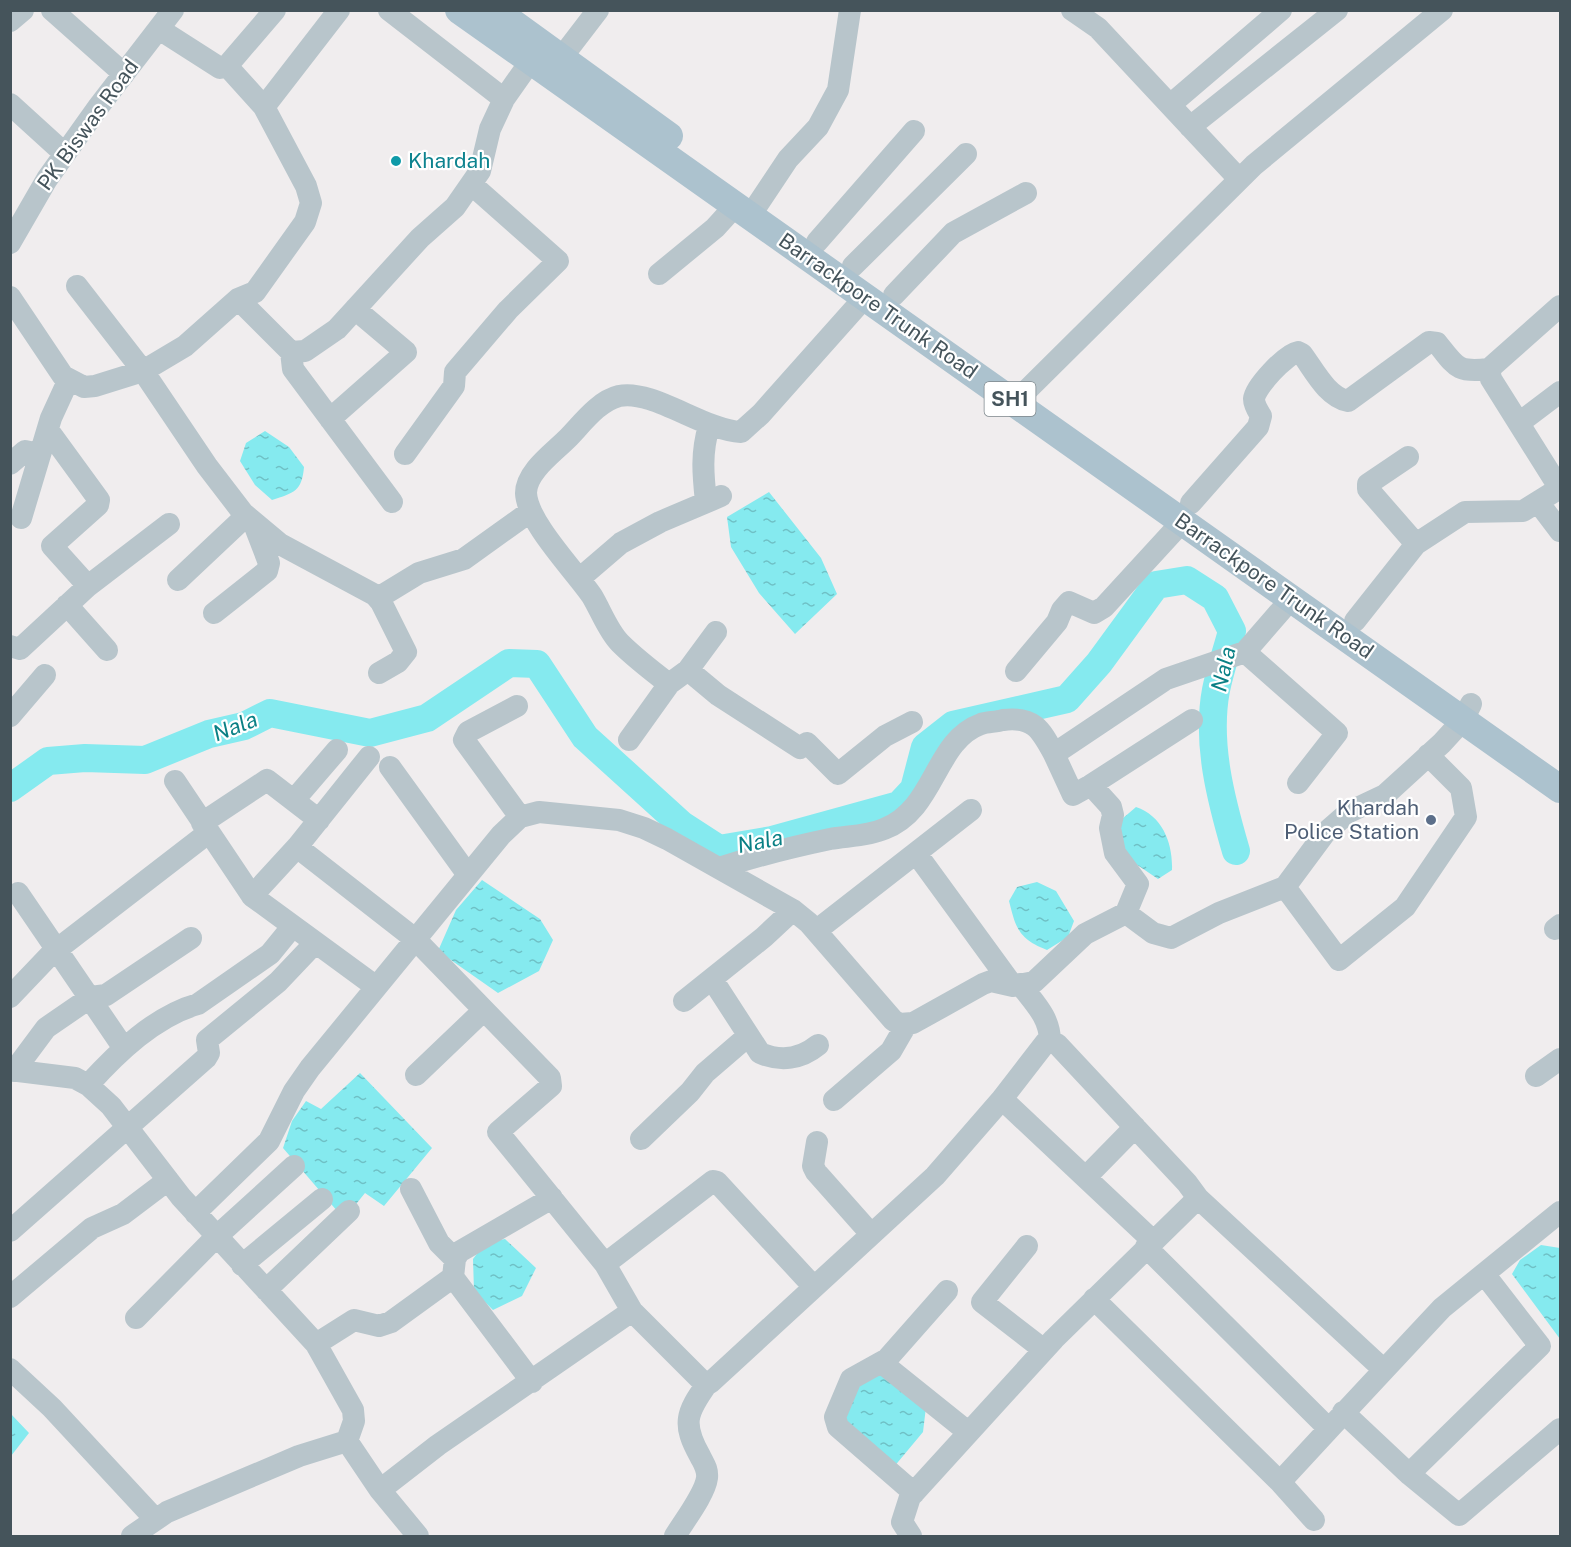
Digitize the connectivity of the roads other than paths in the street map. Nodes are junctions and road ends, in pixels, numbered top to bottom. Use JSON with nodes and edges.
{"nodes":[{"id":1,"x":23,"y":10,"type":"edge"},
{"id":2,"x":52,"y":10,"type":"edge"},
{"id":3,"x":173,"y":10,"type":"edge"},
{"id":4,"x":275,"y":10,"type":"edge"},
{"id":5,"x":339,"y":10,"type":"edge"},
{"id":6,"x":389,"y":10,"type":"edge"},
{"id":7,"x":459,"y":10,"type":"edge"},
{"id":8,"x":495,"y":10,"type":"edge"},
{"id":9,"x":598,"y":10,"type":"edge"},
{"id":10,"x":850,"y":10,"type":"edge"},
{"id":11,"x":1072,"y":10,"type":"edge"},
{"id":12,"x":1281,"y":10,"type":"edge"},
{"id":13,"x":1337,"y":10,"type":"edge"},
{"id":14,"x":1442,"y":10,"type":"edge"},
{"id":15,"x":10,"y":21,"type":"edge"},
{"id":16,"x":159,"y":29,"type":"junction"},
{"id":17,"x":562,"y":57,"type":"junction"},
{"id":18,"x":530,"y":62,"type":"junction"},
{"id":19,"x":227,"y":66,"type":"junction"},
{"id":20,"x":123,"y":74,"type":"junction"},
{"id":21,"x":504,"y":99,"type":"junction"},
{"id":22,"x":10,"y":104,"type":"edge"},
{"id":23,"x":1170,"y":105,"type":"junction"},
{"id":24,"x":264,"y":107,"type":"junction"},
{"id":25,"x":1190,"y":127,"type":"junction"},
{"id":26,"x":914,"y":131,"type":"dead end"},
{"id":27,"x":65,"y":154,"type":"junction"},
{"id":28,"x":966,"y":154,"type":"dead end"},
{"id":29,"x":1239,"y":179,"type":"junction"},
{"id":30,"x":471,"y":184,"type":"junction"},
{"id":31,"x":1026,"y":193,"type":"dead end"},
{"id":32,"x":748,"y":208,"type":"junction"},
{"id":33,"x":18,"y":215,"type":"edge"},
{"id":34,"x":817,"y":242,"type":"junction"},
{"id":35,"x":10,"y":243,"type":"edge"},
{"id":36,"x":853,"y":266,"type":"junction"},
{"id":37,"x":658,"y":274,"type":"dead end"},
{"id":38,"x":77,"y":286,"type":"dead end"},
{"id":39,"x":894,"y":295,"type":"junction"},
{"id":40,"x":866,"y":296,"type":"junction"},
{"id":41,"x":10,"y":297,"type":"edge"},
{"id":42,"x":238,"y":299,"type":"junction"},
{"id":43,"x":1560,"y":306,"type":"edge"},
{"id":44,"x":355,"y":309,"type":"junction"},
{"id":45,"x":291,"y":352,"type":"junction"},
{"id":46,"x":1489,"y":369,"type":"junction"},
{"id":47,"x":143,"y":371,"type":"junction"},
{"id":48,"x":68,"y":381,"type":"junction"},
{"id":49,"x":1560,"y":392,"type":"edge"},
{"id":50,"x":1022,"y":395,"type":"junction"},
{"id":51,"x":330,"y":419,"type":"junction"},
{"id":52,"x":1519,"y":423,"type":"junction"},
{"id":53,"x":709,"y":426,"type":"junction"},
{"id":54,"x":48,"y":430,"type":"junction"},
{"id":55,"x":40,"y":454,"type":"junction"},
{"id":56,"x":405,"y":454,"type":"dead end"},
{"id":57,"x":1407,"y":457,"type":"dead end"},
{"id":58,"x":10,"y":464,"type":"edge"},
{"id":59,"x":1560,"y":489,"type":"edge"},
{"id":60,"x":392,"y":502,"type":"dead end"},
{"id":61,"x":1538,"y":502,"type":"junction"},
{"id":62,"x":531,"y":511,"type":"junction"},
{"id":63,"x":1187,"y":512,"type":"junction"},
{"id":64,"x":21,"y":518,"type":"dead end"},
{"id":65,"x":250,"y":520,"type":"junction"},
{"id":66,"x":169,"y":524,"type":"dead end"},
{"id":67,"x":1560,"y":531,"type":"edge"},
{"id":68,"x":1416,"y":544,"type":"junction"},
{"id":69,"x":579,"y":579,"type":"junction"},
{"id":70,"x":178,"y":580,"type":"dead end"},
{"id":71,"x":88,"y":586,"type":"junction"},
{"id":72,"x":378,"y":598,"type":"junction"},
{"id":73,"x":1291,"y":599,"type":"junction"},
{"id":74,"x":67,"y":605,"type":"junction"},
{"id":75,"x":214,"y":613,"type":"dead end"},
{"id":76,"x":1355,"y":621,"type":"junction"},
{"id":77,"x":716,"y":632,"type":"dead end"},
{"id":78,"x":10,"y":646,"type":"edge"},
{"id":79,"x":107,"y":650,"type":"dead end"},
{"id":80,"x":1236,"y":655,"type":"junction"},
{"id":81,"x":688,"y":670,"type":"junction"},
{"id":82,"x":1016,"y":671,"type":"dead end"},
{"id":83,"x":379,"y":674,"type":"dead end"},
{"id":84,"x":45,"y":675,"type":"dead end"},
{"id":85,"x":669,"y":684,"type":"junction"},
{"id":86,"x":517,"y":706,"type":"dead end"},
{"id":87,"x":1467,"y":712,"type":"junction"},
{"id":88,"x":10,"y":716,"type":"edge"},
{"id":89,"x":1192,"y":720,"type":"dead end"},
{"id":90,"x":912,"y":722,"type":"dead end"},
{"id":91,"x":628,"y":740,"type":"dead end"},
{"id":92,"x":337,"y":750,"type":"dead end"},
{"id":93,"x":1054,"y":754,"type":"junction"},
{"id":94,"x":1428,"y":755,"type":"junction"},
{"id":95,"x":369,"y":757,"type":"dead end"},
{"id":96,"x":390,"y":767,"type":"dead end"},
{"id":97,"x":1560,"y":767,"type":"edge"},
{"id":98,"x":175,"y":781,"type":"dead end"},
{"id":99,"x":1298,"y":783,"type":"dead end"},
{"id":100,"x":1091,"y":785,"type":"junction"},
{"id":101,"x":1560,"y":789,"type":"edge"},
{"id":102,"x":294,"y":800,"type":"junction"},
{"id":103,"x":971,"y":810,"type":"dead end"},
{"id":104,"x":520,"y":817,"type":"junction"},
{"id":105,"x":319,"y":820,"type":"junction"},
{"id":106,"x":205,"y":828,"type":"junction"},
{"id":107,"x":297,"y":847,"type":"junction"},
{"id":108,"x":916,"y":853,"type":"junction"},
{"id":109,"x":719,"y":868,"type":"junction"},
{"id":110,"x":468,"y":875,"type":"junction"},
{"id":111,"x":1285,"y":887,"type":"junction"},
{"id":112,"x":18,"y":893,"type":"dead end"},
{"id":113,"x":252,"y":896,"type":"junction"},
{"id":114,"x":793,"y":910,"type":"junction"},
{"id":115,"x":1126,"y":913,"type":"junction"},
{"id":116,"x":292,"y":927,"type":"junction"},
{"id":117,"x":817,"y":930,"type":"junction"},
{"id":118,"x":191,"y":938,"type":"dead end"},
{"id":119,"x":415,"y":939,"type":"junction"},
{"id":120,"x":315,"y":943,"type":"junction"},
{"id":121,"x":58,"y":948,"type":"junction"},
{"id":122,"x":712,"y":980,"type":"junction"},
{"id":123,"x":1017,"y":985,"type":"junction"},
{"id":124,"x":375,"y":986,"type":"junction"},
{"id":125,"x":10,"y":997,"type":"edge"},
{"id":126,"x":91,"y":997,"type":"junction"},
{"id":127,"x":684,"y":1001,"type":"dead end"},
{"id":128,"x":484,"y":1010,"type":"junction"},
{"id":129,"x":906,"y":1024,"type":"junction"},
{"id":130,"x":748,"y":1036,"type":"junction"},
{"id":131,"x":1050,"y":1041,"type":"junction"},
{"id":132,"x":818,"y":1045,"type":"dead end"},
{"id":133,"x":123,"y":1047,"type":"junction"},
{"id":134,"x":1560,"y":1059,"type":"edge"},
{"id":135,"x":12,"y":1071,"type":"edge"},
{"id":136,"x":416,"y":1075,"type":"dead end"},
{"id":137,"x":1536,"y":1076,"type":"dead end"},
{"id":138,"x":88,"y":1085,"type":"junction"},
{"id":139,"x":1002,"y":1099,"type":"junction"},
{"id":140,"x":834,"y":1100,"type":"dead end"},
{"id":141,"x":129,"y":1127,"type":"junction"},
{"id":142,"x":1135,"y":1127,"type":"junction"},
{"id":143,"x":640,"y":1139,"type":"dead end"},
{"id":144,"x":817,"y":1142,"type":"dead end"},
{"id":145,"x":294,"y":1166,"type":"dead end"},
{"id":146,"x":1086,"y":1177,"type":"junction"},
{"id":147,"x":168,"y":1180,"type":"junction"},
{"id":148,"x":411,"y":1189,"type":"dead end"},
{"id":149,"x":552,"y":1198,"type":"junction"},
{"id":150,"x":1198,"y":1198,"type":"junction"},
{"id":151,"x":322,"y":1199,"type":"dead end"},
{"id":152,"x":349,"y":1210,"type":"dead end"},
{"id":153,"x":1560,"y":1212,"type":"edge"},
{"id":154,"x":195,"y":1213,"type":"junction"},
{"id":155,"x":10,"y":1231,"type":"edge"},
{"id":156,"x":872,"y":1234,"type":"junction"},
{"id":157,"x":216,"y":1237,"type":"junction"},
{"id":158,"x":1149,"y":1244,"type":"junction"},
{"id":159,"x":1027,"y":1246,"type":"dead end"},
{"id":160,"x":605,"y":1264,"type":"junction"},
{"id":161,"x":242,"y":1266,"type":"junction"},
{"id":162,"x":454,"y":1268,"type":"junction"},
{"id":163,"x":1485,"y":1275,"type":"junction"},
{"id":164,"x":813,"y":1286,"type":"junction"},
{"id":165,"x":13,"y":1289,"type":"edge"},
{"id":166,"x":266,"y":1290,"type":"junction"},
{"id":167,"x":947,"y":1291,"type":"dead end"},
{"id":168,"x":1094,"y":1299,"type":"junction"},
{"id":169,"x":632,"y":1311,"type":"junction"},
{"id":170,"x":136,"y":1318,"type":"dead end"},
{"id":171,"x":316,"y":1344,"type":"junction"},
{"id":172,"x":1044,"y":1350,"type":"junction"},
{"id":173,"x":882,"y":1363,"type":"junction"},
{"id":174,"x":10,"y":1369,"type":"edge"},
{"id":175,"x":1384,"y":1370,"type":"junction"},
{"id":176,"x":532,"y":1382,"type":"junction"},
{"id":177,"x":707,"y":1384,"type":"junction"},
{"id":178,"x":1336,"y":1420,"type":"junction"},
{"id":179,"x":1560,"y":1429,"type":"edge"},
{"id":180,"x":968,"y":1432,"type":"junction"},
{"id":181,"x":347,"y":1441,"type":"junction"},
{"id":182,"x":1409,"y":1474,"type":"junction"},
{"id":183,"x":1280,"y":1482,"type":"junction"},
{"id":184,"x":380,"y":1490,"type":"junction"},
{"id":185,"x":914,"y":1493,"type":"junction"},
{"id":186,"x":155,"y":1519,"type":"junction"},
{"id":187,"x":1314,"y":1520,"type":"dead end"},
{"id":188,"x":132,"y":1536,"type":"edge"},
{"id":189,"x":418,"y":1536,"type":"edge"},
{"id":190,"x":677,"y":1536,"type":"edge"},
{"id":191,"x":908,"y":1536,"type":"edge"}],
"edges":[{"from":1,"to":15,"type":"street"},
{"from":2,"to":20,"type":"street"},
{"from":3,"to":16,"type":"street","name":"PK Biswas Road"},
{"from":4,"to":19,"type":"street"},
{"from":5,"to":24,"type":"street"},
{"from":6,"to":21,"type":"street"},
{"from":7,"to":18,"type":"main road","name":"Barrackpore Trunk Road","number":"SH1"},
{"from":8,"to":17,"type":"main road","name":"Barrackpore Trunk Road","number":"SH1"},
{"from":9,"to":17,"type":"street"},
{"from":10,"to":32,"type":"street"},
{"from":11,"to":23,"type":"street"},
{"from":12,"to":23,"type":"street"},
{"from":13,"to":25,"type":"street"},
{"from":14,"to":29,"type":"street"},
{"from":16,"to":19,"type":"street"},
{"from":16,"to":20,"type":"street","name":"PK Biswas Road"},
{"from":17,"to":32,"type":"main road","name":"Barrackpore Trunk Road","number":"SH1"},
{"from":18,"to":21,"type":"street"},
{"from":18,"to":32,"type":"main road","name":"Barrackpore Trunk Road","number":"SH1"},
{"from":19,"to":24,"type":"street"},
{"from":20,"to":27,"type":"street","name":"PK Biswas Road"},
{"from":21,"to":30,"type":"street"},
{"from":22,"to":27,"type":"street"},
{"from":23,"to":25,"type":"street"},
{"from":24,"to":42,"type":"street"},
{"from":25,"to":29,"type":"street"},
{"from":26,"to":34,"type":"street"},
{"from":27,"to":33,"type":"street","name":"PK Biswas Road"},
{"from":28,"to":36,"type":"street"},
{"from":29,"to":50,"type":"street"},
{"from":30,"to":44,"type":"street"},
{"from":30,"to":56,"type":"street"},
{"from":31,"to":39,"type":"street"},
{"from":32,"to":34,"type":"main road","name":"Barrackpore Trunk Road","number":"SH1"},
{"from":32,"to":37,"type":"street"},
{"from":32,"to":40,"type":"main road","name":"Barrackpore Trunk Road","number":"SH1"},
{"from":33,"to":35,"type":"street","name":"PK Biswas Road"},
{"from":34,"to":36,"type":"main road","name":"Barrackpore Trunk Road","number":"SH1"},
{"from":36,"to":39,"type":"main road","name":"Barrackpore Trunk Road","number":"SH1"},
{"from":38,"to":47,"type":"street"},
{"from":39,"to":50,"type":"main road","name":"Barrackpore Trunk Road","number":"SH1"},
{"from":40,"to":50,"type":"main road","name":"Barrackpore Trunk Road","number":"SH1"},
{"from":40,"to":53,"type":"street"},
{"from":41,"to":48,"type":"street"},
{"from":42,"to":45,"type":"street"},
{"from":42,"to":47,"type":"street"},
{"from":43,"to":46,"type":"street"},
{"from":44,"to":45,"type":"street"},
{"from":44,"to":51,"type":"street"},
{"from":45,"to":51,"type":"street"},
{"from":46,"to":52,"type":"street"},
{"from":46,"to":63,"type":"street"},
{"from":47,"to":48,"type":"street"},
{"from":47,"to":65,"type":"street"},
{"from":48,"to":54,"type":"street"},
{"from":49,"to":52,"type":"street"},
{"from":50,"to":63,"type":"main road","name":"Barrackpore Trunk Road","number":"SH1"},
{"from":51,"to":60,"type":"street"},
{"from":52,"to":59,"type":"street"},
{"from":53,"to":62,"type":"street"},
{"from":53,"to":69,"type":"street"},
{"from":54,"to":55,"type":"street"},
{"from":54,"to":71,"type":"street"},
{"from":55,"to":58,"type":"street"},
{"from":55,"to":64,"type":"street"},
{"from":57,"to":68,"type":"street"},
{"from":59,"to":61,"type":"street"},
{"from":61,"to":67,"type":"street"},
{"from":61,"to":68,"type":"street"},
{"from":62,"to":69,"type":"street"},
{"from":62,"to":72,"type":"street"},
{"from":63,"to":73,"type":"main road","name":"Barrackpore Trunk Road","number":"SH1"},
{"from":63,"to":76,"type":"main road","name":"Barrackpore Trunk Road","number":"SH1"},
{"from":63,"to":82,"type":"street"},
{"from":65,"to":70,"type":"street"},
{"from":65,"to":72,"type":"street"},
{"from":65,"to":75,"type":"street"},
{"from":66,"to":71,"type":"street"},
{"from":68,"to":76,"type":"street"},
{"from":69,"to":85,"type":"street"},
{"from":71,"to":74,"type":"street"},
{"from":72,"to":83,"type":"street"},
{"from":73,"to":80,"type":"street"},
{"from":73,"to":87,"type":"main road","name":"Barrackpore Trunk Road","number":"SH1"},
{"from":74,"to":78,"type":"street"},
{"from":74,"to":79,"type":"street"},
{"from":76,"to":87,"type":"main road","name":"Barrackpore Trunk Road","number":"SH1"},
{"from":77,"to":81,"type":"street"},
{"from":80,"to":93,"type":"street"},
{"from":80,"to":99,"type":"street"},
{"from":81,"to":85,"type":"street"},
{"from":81,"to":90,"type":"street"},
{"from":84,"to":88,"type":"street"},
{"from":85,"to":91,"type":"street"},
{"from":86,"to":104,"type":"street"},
{"from":87,"to":94,"type":"street"},
{"from":87,"to":97,"type":"main road","name":"Barrackpore Trunk Road","number":"SH1"},
{"from":87,"to":101,"type":"main road","name":"Barrackpore Trunk Road","number":"SH1"},
{"from":89,"to":100,"type":"street"},
{"from":92,"to":102,"type":"street"},
{"from":93,"to":100,"type":"street"},
{"from":93,"to":109,"type":"street"},
{"from":94,"to":111,"type":"street"},
{"from":94,"to":111,"type":"street"},
{"from":95,"to":105,"type":"street"},
{"from":96,"to":110,"type":"street"},
{"from":98,"to":106,"type":"street"},
{"from":100,"to":115,"type":"street"},
{"from":102,"to":105,"type":"street"},
{"from":102,"to":106,"type":"street"},
{"from":103,"to":108,"type":"street"},
{"from":104,"to":109,"type":"street"},
{"from":104,"to":110,"type":"street"},
{"from":105,"to":107,"type":"street"},
{"from":106,"to":113,"type":"street"},
{"from":106,"to":121,"type":"street"},
{"from":107,"to":113,"type":"street"},
{"from":107,"to":119,"type":"street"},
{"from":108,"to":117,"type":"street"},
{"from":108,"to":123,"type":"street"},
{"from":109,"to":114,"type":"street"},
{"from":110,"to":119,"type":"street"},
{"from":111,"to":115,"type":"street"},
{"from":112,"to":121,"type":"street"},
{"from":113,"to":116,"type":"street"},
{"from":114,"to":117,"type":"street"},
{"from":114,"to":122,"type":"street"},
{"from":115,"to":123,"type":"street"},
{"from":116,"to":120,"type":"street"},
{"from":116,"to":133,"type":"street"},
{"from":117,"to":129,"type":"street"},
{"from":118,"to":126,"type":"street"},
{"from":119,"to":124,"type":"street"},
{"from":119,"to":128,"type":"street"},
{"from":120,"to":124,"type":"street"},
{"from":120,"to":141,"type":"street"},
{"from":121,"to":125,"type":"street"},
{"from":121,"to":126,"type":"street"},
{"from":122,"to":127,"type":"street"},
{"from":122,"to":130,"type":"street"},
{"from":123,"to":129,"type":"street"},
{"from":123,"to":131,"type":"street"},
{"from":124,"to":154,"type":"street"},
{"from":126,"to":133,"type":"street"},
{"from":126,"to":135,"type":"street"},
{"from":128,"to":136,"type":"street"},
{"from":128,"to":149,"type":"street"},
{"from":129,"to":140,"type":"street"},
{"from":130,"to":132,"type":"street"},
{"from":130,"to":143,"type":"street"},
{"from":131,"to":139,"type":"street"},
{"from":131,"to":142,"type":"street"},
{"from":133,"to":138,"type":"street"},
{"from":134,"to":137,"type":"street"},
{"from":135,"to":138,"type":"street"},
{"from":138,"to":141,"type":"street"},
{"from":139,"to":146,"type":"street"},
{"from":139,"to":156,"type":"street"},
{"from":141,"to":147,"type":"street"},
{"from":141,"to":155,"type":"street"},
{"from":142,"to":146,"type":"street"},
{"from":142,"to":150,"type":"street"},
{"from":144,"to":156,"type":"street"},
{"from":145,"to":157,"type":"street"},
{"from":146,"to":158,"type":"street"},
{"from":147,"to":154,"type":"street"},
{"from":147,"to":165,"type":"street"},
{"from":148,"to":162,"type":"street"},
{"from":149,"to":160,"type":"street"},
{"from":149,"to":162,"type":"street"},
{"from":150,"to":158,"type":"street"},
{"from":150,"to":175,"type":"street"},
{"from":151,"to":161,"type":"street"},
{"from":152,"to":166,"type":"street"},
{"from":153,"to":163,"type":"street"},
{"from":154,"to":157,"type":"street"},
{"from":156,"to":164,"type":"street"},
{"from":157,"to":161,"type":"street"},
{"from":157,"to":170,"type":"street"},
{"from":158,"to":168,"type":"street"},
{"from":158,"to":178,"type":"street"},
{"from":159,"to":172,"type":"street"},
{"from":160,"to":164,"type":"street"},
{"from":160,"to":169,"type":"street"},
{"from":161,"to":166,"type":"street"},
{"from":162,"to":171,"type":"street"},
{"from":162,"to":176,"type":"street"},
{"from":163,"to":175,"type":"street"},
{"from":163,"to":182,"type":"street"},
{"from":164,"to":177,"type":"street"},
{"from":166,"to":171,"type":"street"},
{"from":167,"to":173,"type":"street"},
{"from":168,"to":172,"type":"street"},
{"from":168,"to":183,"type":"street"},
{"from":169,"to":176,"type":"street"},
{"from":169,"to":177,"type":"street"},
{"from":171,"to":181,"type":"street"},
{"from":172,"to":180,"type":"street"},
{"from":173,"to":180,"type":"street"},
{"from":173,"to":185,"type":"street"},
{"from":174,"to":186,"type":"street"},
{"from":175,"to":178,"type":"street"},
{"from":176,"to":184,"type":"street"},
{"from":177,"to":190,"type":"street"},
{"from":178,"to":182,"type":"street"},
{"from":178,"to":183,"type":"street"},
{"from":179,"to":182,"type":"street"},
{"from":180,"to":185,"type":"street"},
{"from":181,"to":184,"type":"street"},
{"from":181,"to":186,"type":"street"},
{"from":183,"to":187,"type":"street"},
{"from":184,"to":189,"type":"street"},
{"from":185,"to":191,"type":"street"},
{"from":186,"to":188,"type":"street"}]}
